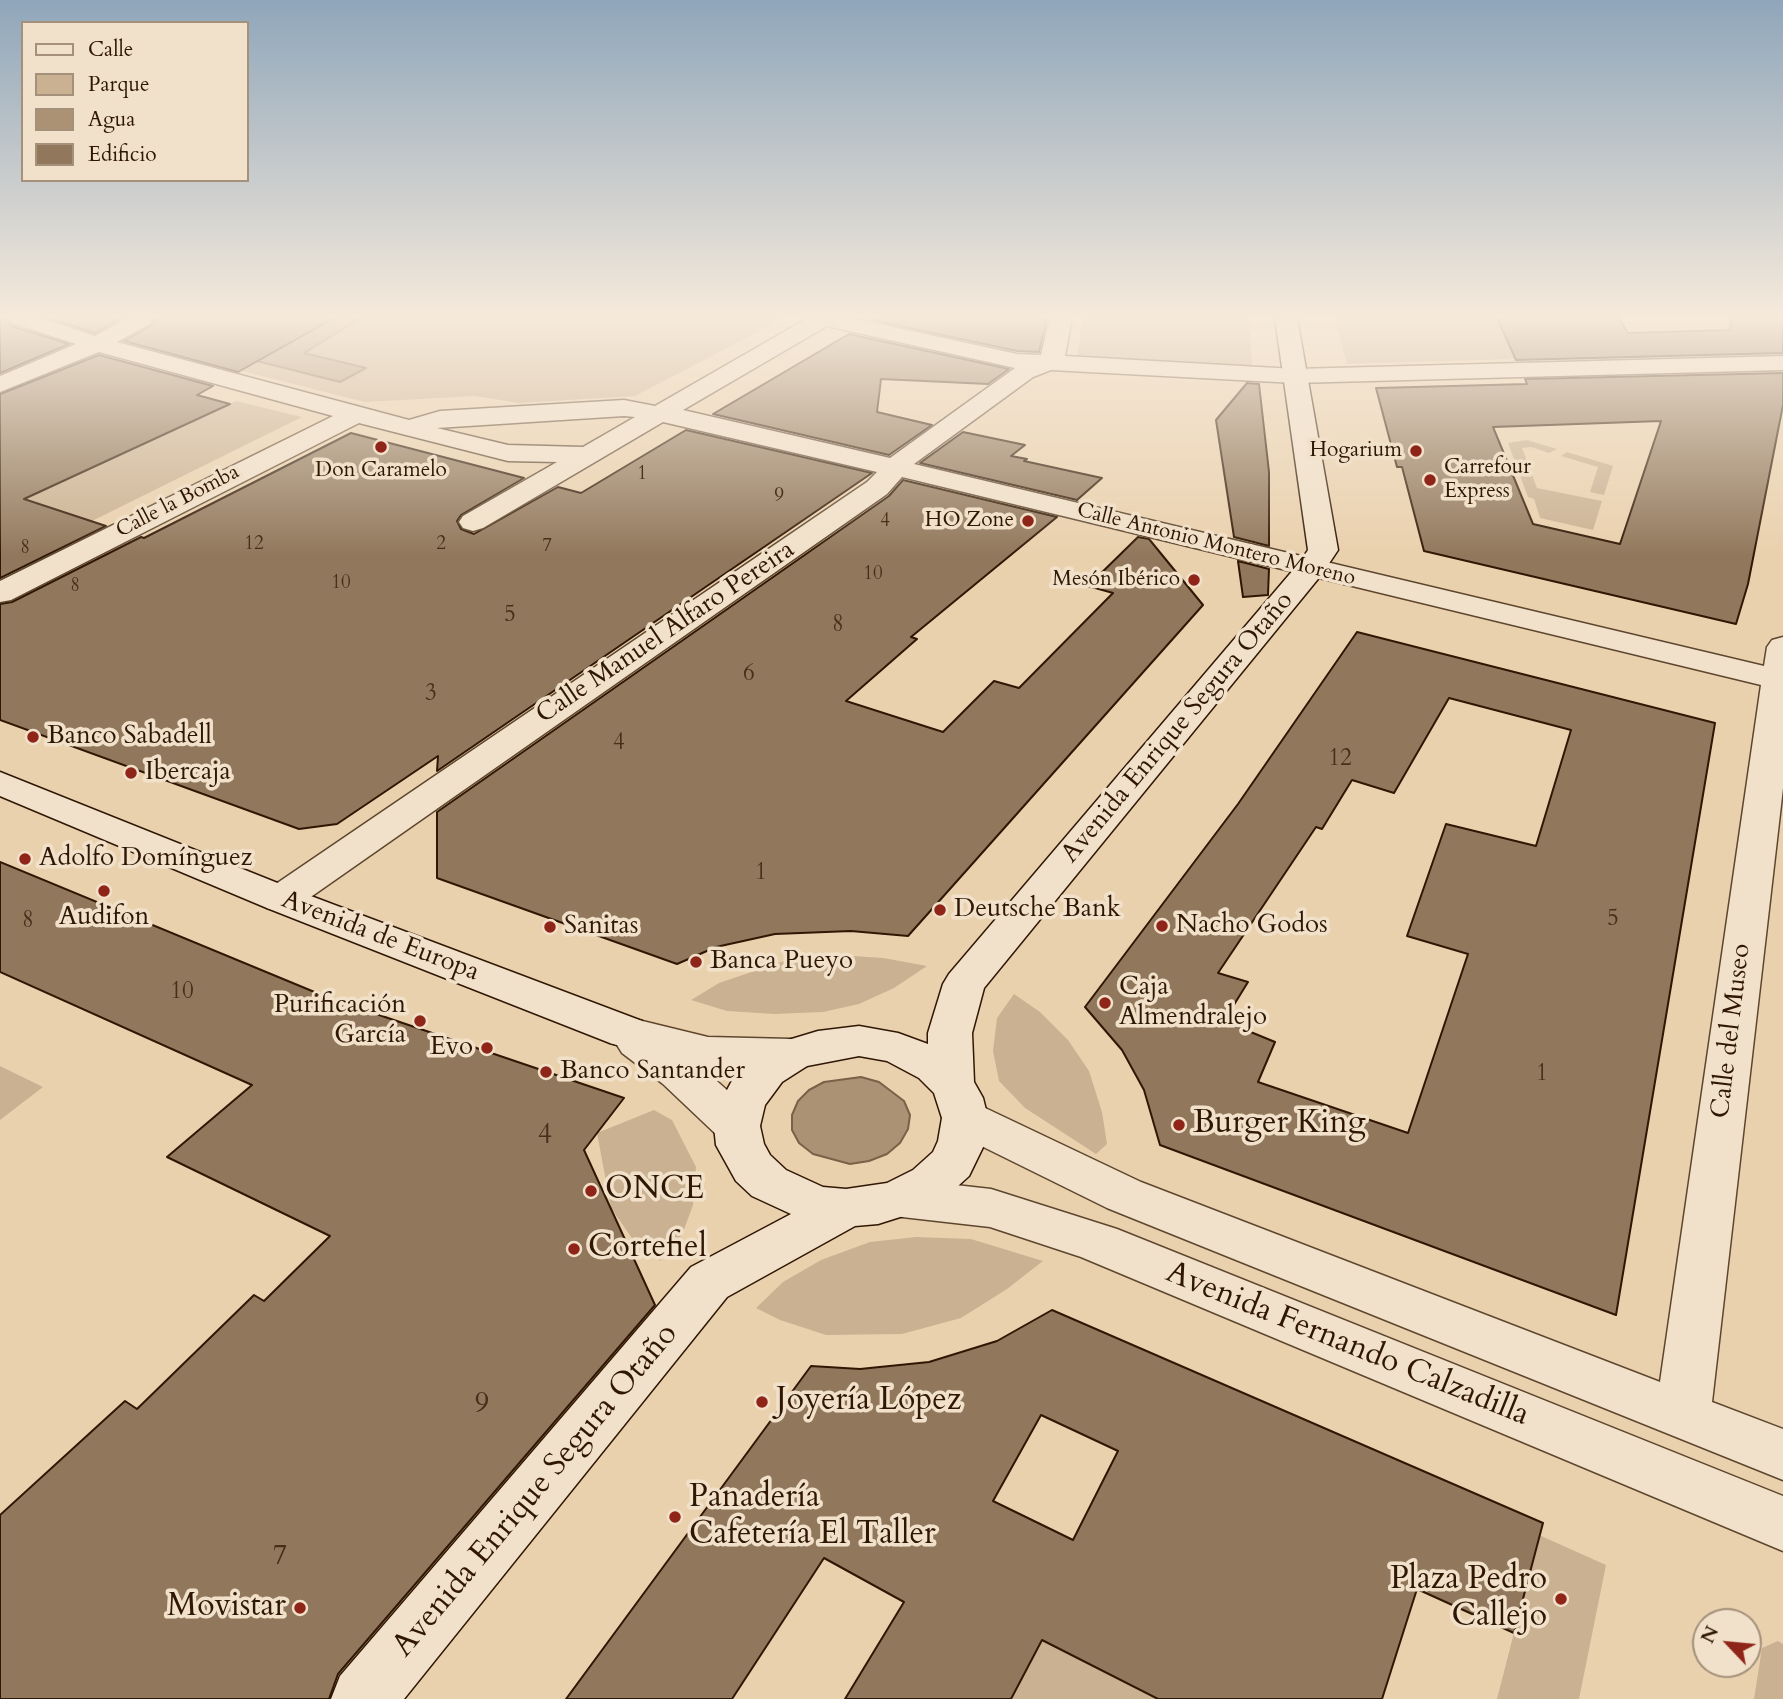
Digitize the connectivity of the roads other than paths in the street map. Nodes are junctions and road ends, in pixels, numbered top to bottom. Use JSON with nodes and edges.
{"nodes":[{"id":1,"x":294,"y":397,"type":"edge"},
{"id":2,"x":683,"y":397,"type":"edge"},
{"id":3,"x":989,"y":397,"type":"edge"},
{"id":4,"x":1298,"y":397,"type":"edge"},
{"id":5,"x":356,"y":414,"type":"junction"},
{"id":6,"x":653,"y":414,"type":"junction"},
{"id":7,"x":424,"y":432,"type":"junction"},
{"id":8,"x":587,"y":455,"type":"junction"},
{"id":9,"x":898,"y":469,"type":"junction"},
{"id":10,"x":473,"y":522,"type":"dead end"},
{"id":11,"x":1311,"y":568,"type":"junction"},
{"id":12,"x":0,"y":593,"type":"edge"},
{"id":13,"x":1780,"y":663,"type":"edge"},
{"id":14,"x":0,"y":783,"type":"edge"},
{"id":15,"x":281,"y":899,"type":"junction"},
{"id":16,"x":626,"y":1032,"type":"junction"},
{"id":17,"x":791,"y":1055,"type":"junction"},
{"id":18,"x":958,"y":1100,"type":"junction"},
{"id":19,"x":737,"y":1126,"type":"junction"},
{"id":20,"x":902,"y":1198,"type":"junction"},
{"id":21,"x":846,"y":1208,"type":"junction"},
{"id":22,"x":1683,"y":1415,"type":"junction"},
{"id":23,"x":1783,"y":1455,"type":"edge"},
{"id":24,"x":1783,"y":1524,"type":"edge"},
{"id":25,"x":363,"y":1699,"type":"edge"}],
"edges":[{"from":1,"to":5,"type":"street"},
{"from":2,"to":6,"type":"street"},
{"from":3,"to":9,"type":"street","name":"Calle Manuel Alfaro Pereira"},
{"from":4,"to":11,"type":"street"},
{"from":5,"to":7,"type":"street"},
{"from":5,"to":12,"type":"street","name":"Calle la Bomba"},
{"from":6,"to":7,"type":"street"},
{"from":6,"to":8,"type":"street"},
{"from":6,"to":9,"type":"street","name":"Calle Antonio Montero Moreno"},
{"from":7,"to":8,"type":"street"},
{"from":8,"to":10,"type":"street"},
{"from":9,"to":11,"type":"street","name":"Calle Antonio Montero Moreno"},
{"from":9,"to":15,"type":"street","name":"Calle Manuel Alfaro Pereira"},
{"from":11,"to":13,"type":"street","name":"Calle Antonio Montero Moreno"},
{"from":11,"to":18,"type":"street","name":"Avenida Enrique Segura Otaño"},
{"from":13,"to":22,"type":"street","name":"Calle del Museo"},
{"from":14,"to":15,"type":"street","name":"Avenida de Europa"},
{"from":15,"to":16,"type":"street","name":"Avenida de Europa"},
{"from":16,"to":17,"type":"street"},
{"from":16,"to":19,"type":"street","name":"Avenida de Europa"},
{"from":17,"to":18,"type":"street"},
{"from":17,"to":19,"type":"street"},
{"from":18,"to":20,"type":"street"},
{"from":18,"to":22,"type":"street","name":"Avenida Fernando Calzadilla"},
{"from":19,"to":21,"type":"street"},
{"from":20,"to":21,"type":"street"},
{"from":20,"to":24,"type":"street","name":"Avenida Fernando Calzadilla"},
{"from":21,"to":25,"type":"street","name":"Avenida Enrique Segura Otaño"},
{"from":22,"to":23,"type":"street","name":"Avenida Fernando Calzadilla"}]}
